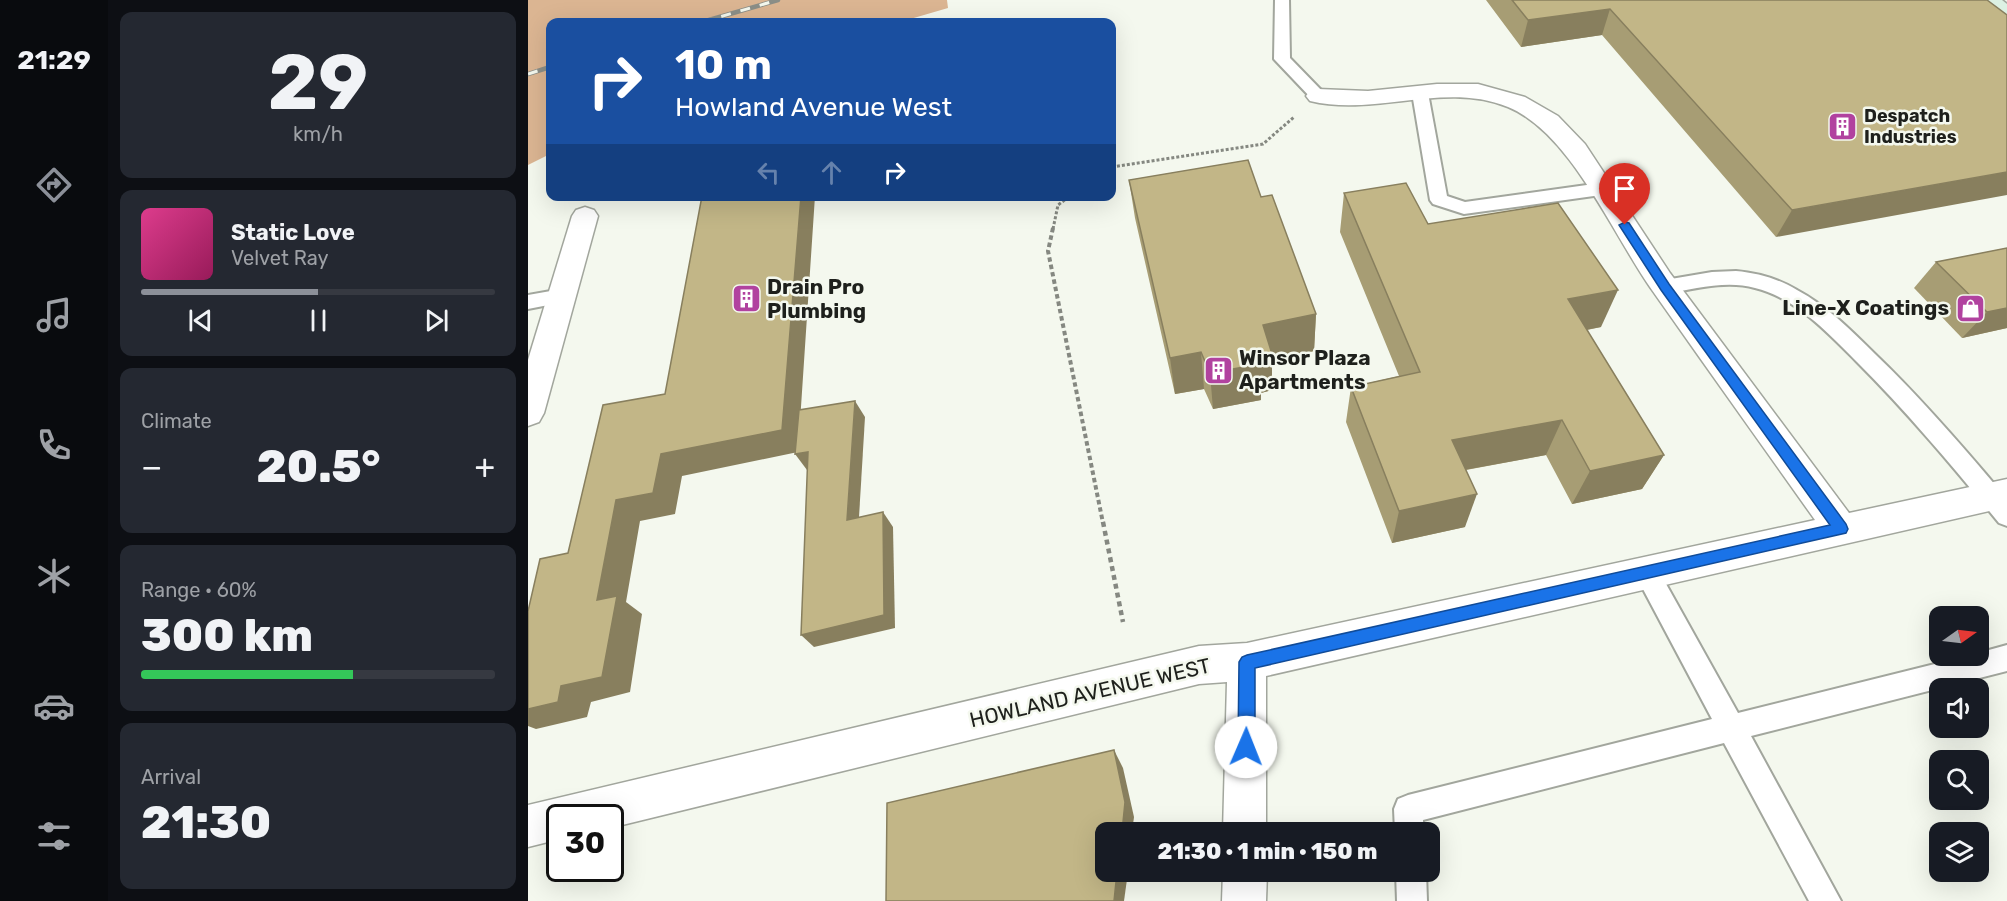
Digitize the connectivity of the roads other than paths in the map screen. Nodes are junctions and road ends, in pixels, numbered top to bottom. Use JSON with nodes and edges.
{"nodes":[{"id":1,"x":1282,"y":0,"type":"edge"},
{"id":2,"x":1988,"y":0,"type":"edge"},
{"id":3,"x":2007,"y":14,"type":"edge"},
{"id":4,"x":1420,"y":93,"type":"junction"},
{"id":5,"x":1318,"y":96,"type":"joint"},
{"id":6,"x":1601,"y":189,"type":"junction"},
{"id":7,"x":585,"y":216,"type":"dead end"},
{"id":8,"x":1665,"y":287,"type":"junction"},
{"id":9,"x":562,"y":296,"type":"junction"},
{"id":10,"x":528,"y":302,"type":"edge"},
{"id":11,"x":528,"y":413,"type":"edge"},
{"id":12,"x":2002,"y":502,"type":"edge"},
{"id":13,"x":1841,"y":529,"type":"junction"},
{"id":14,"x":1647,"y":574,"type":"junction"},
{"id":15,"x":2007,"y":658,"type":"edge"},
{"id":16,"x":1247,"y":662,"type":"junction"},
{"id":17,"x":1732,"y":728,"type":"junction"},
{"id":18,"x":619,"y":804,"type":"edge"},
{"id":19,"x":546,"y":822,"type":"edge"},
{"id":20,"x":1245,"y":822,"type":"edge"},
{"id":21,"x":1409,"y":822,"type":"edge"},
{"id":22,"x":528,"y":826,"type":"edge"},
{"id":23,"x":1245,"y":882,"type":"edge"},
{"id":24,"x":1411,"y":882,"type":"edge"},
{"id":25,"x":1244,"y":901,"type":"edge"},
{"id":26,"x":1412,"y":901,"type":"edge"},
{"id":27,"x":1825,"y":901,"type":"edge"}],
"edges":[{"from":1,"to":5,"type":"lane"},
{"from":2,"to":3,"type":"street"},
{"from":4,"to":5,"type":"street"},
{"from":4,"to":6,"type":"street"},
{"from":4,"to":6,"type":"lane"},
{"from":6,"to":8,"type":"street"},
{"from":7,"to":9,"type":"street"},
{"from":8,"to":12,"type":"lane"},
{"from":8,"to":13,"type":"street"},
{"from":9,"to":10,"type":"lane"},
{"from":9,"to":11,"type":"street"},
{"from":12,"to":13,"type":"street","name":"HOWLAND AVENUE WEST"},
{"from":13,"to":14,"type":"street","name":"HOWLAND AVENUE WEST"},
{"from":14,"to":16,"type":"street","name":"HOWLAND AVENUE WEST"},
{"from":14,"to":17,"type":"lane"},
{"from":15,"to":17,"type":"lane"},
{"from":16,"to":18,"type":"street","name":"HOWLAND AVENUE WEST"},
{"from":16,"to":20,"type":"street"},
{"from":17,"to":21,"type":"lane"},
{"from":17,"to":27,"type":"lane"},
{"from":19,"to":22,"type":"street","name":"HOWLAND AVENUE WEST"},
{"from":23,"to":25,"type":"street"},
{"from":24,"to":26,"type":"lane"}]}
